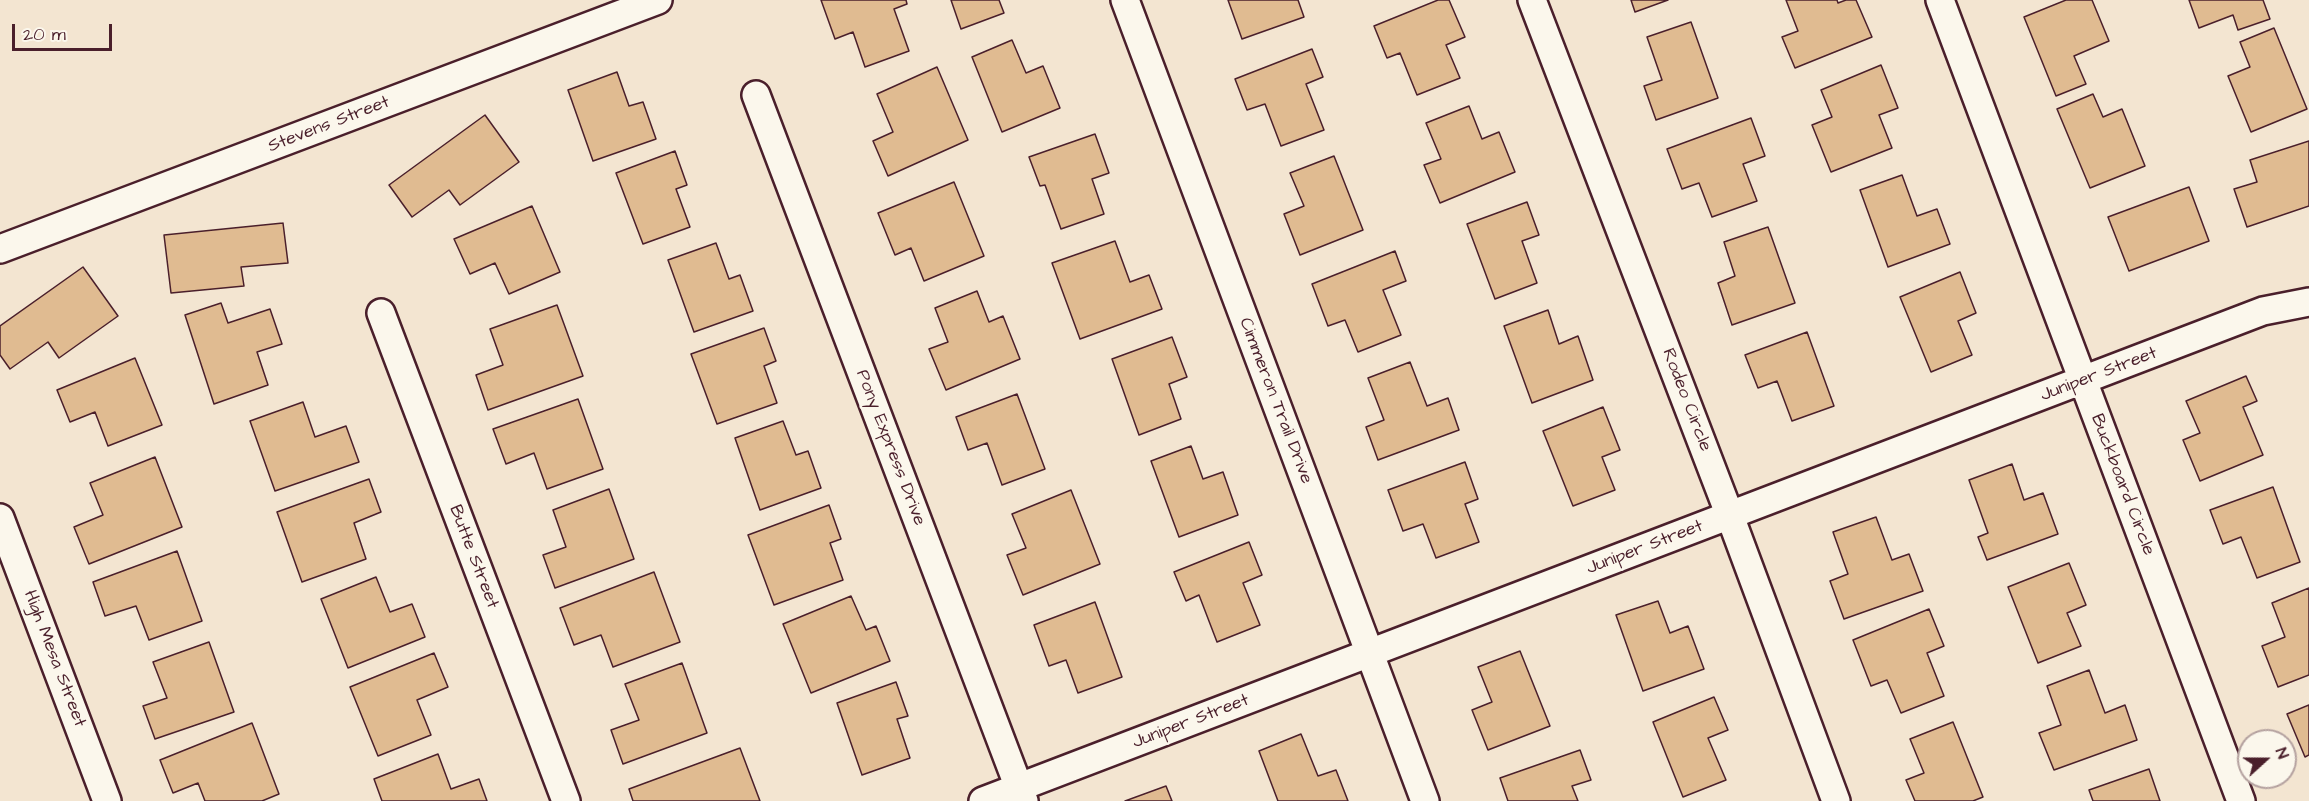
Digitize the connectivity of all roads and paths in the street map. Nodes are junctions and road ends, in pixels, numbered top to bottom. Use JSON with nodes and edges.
{"nodes":[{"id":1,"x":658,"y":0,"type":"edge"},
{"id":2,"x":1125,"y":0,"type":"edge"},
{"id":3,"x":1532,"y":0,"type":"edge"},
{"id":4,"x":1940,"y":0,"type":"edge"},
{"id":5,"x":756,"y":95,"type":"dead end"},
{"id":6,"x":0,"y":249,"type":"edge"},
{"id":7,"x":2309,"y":302,"type":"edge"},
{"id":8,"x":381,"y":313,"type":"dead end"},
{"id":9,"x":2083,"y":381,"type":"junction"},
{"id":10,"x":1730,"y":516,"type":"junction"},
{"id":11,"x":0,"y":518,"type":"edge"},
{"id":12,"x":1370,"y":654,"type":"junction"},
{"id":13,"x":1021,"y":794,"type":"edge"},
{"id":14,"x":107,"y":801,"type":"edge"},
{"id":15,"x":566,"y":801,"type":"edge"},
{"id":16,"x":982,"y":801,"type":"edge"},
{"id":17,"x":1425,"y":801,"type":"edge"},
{"id":18,"x":1836,"y":801,"type":"edge"},
{"id":19,"x":2241,"y":801,"type":"edge"}],
"edges":[{"from":1,"to":6,"type":"street","name":"Stevens Street"},
{"from":2,"to":12,"type":"street","name":"Cimmeron Trail Drive"},
{"from":3,"to":10,"type":"street","name":"Rodeo Circle"},
{"from":4,"to":9,"type":"street","name":"Buckboard Circle"},
{"from":5,"to":13,"type":"street","name":"Pony Express Drive"},
{"from":7,"to":9,"type":"street","name":"Juniper Street"},
{"from":8,"to":15,"type":"street","name":"Butte Street"},
{"from":9,"to":10,"type":"street","name":"Juniper Street"},
{"from":9,"to":19,"type":"street","name":"Buckboard Circle"},
{"from":10,"to":12,"type":"street","name":"Juniper Street"},
{"from":10,"to":18,"type":"street","name":"Rodeo Circle"},
{"from":11,"to":14,"type":"street","name":"High Mesa Street"},
{"from":12,"to":13,"type":"street","name":"Juniper Street"},
{"from":12,"to":17,"type":"street","name":"Cimmeron Trail Drive"},
{"from":13,"to":16,"type":"street","name":"Juniper Street"}]}
